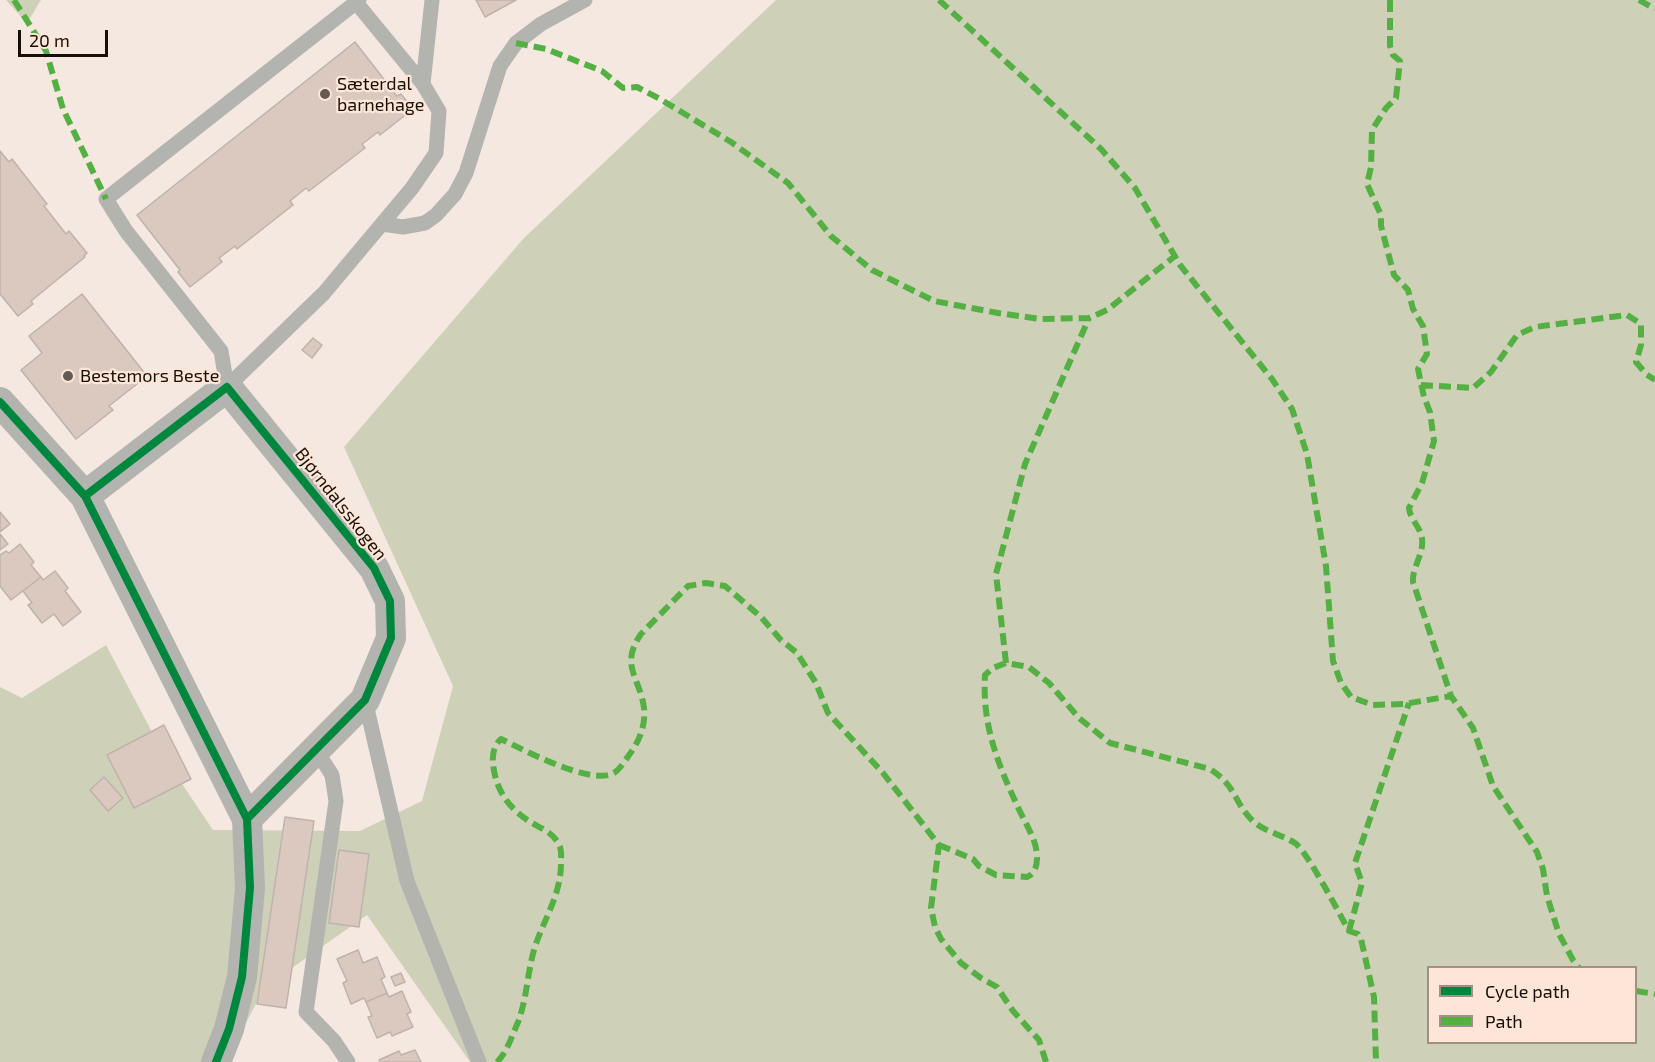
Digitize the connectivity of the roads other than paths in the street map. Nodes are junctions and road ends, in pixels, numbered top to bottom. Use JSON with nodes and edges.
{"nodes":[{"id":1,"x":432,"y":0,"type":"edge"},
{"id":2,"x":585,"y":0,"type":"edge"},
{"id":3,"x":357,"y":1,"type":"edge"},
{"id":4,"x":423,"y":84,"type":"junction"},
{"id":5,"x":382,"y":224,"type":"junction"},
{"id":6,"x":227,"y":387,"type":"junction"},
{"id":7,"x":0,"y":402,"type":"edge"},
{"id":8,"x":85,"y":496,"type":"junction"},
{"id":9,"x":365,"y":700,"type":"junction"},
{"id":10,"x":316,"y":750,"type":"junction"},
{"id":11,"x":247,"y":819,"type":"junction"},
{"id":12,"x":216,"y":1062,"type":"edge"},
{"id":13,"x":348,"y":1062,"type":"edge"},
{"id":14,"x":479,"y":1062,"type":"edge"}],
"edges":[{"from":1,"to":4,"type":"lane"},
{"from":2,"to":5,"type":"lane"},
{"from":3,"to":4,"type":"lane"},
{"from":3,"to":6,"type":"lane","name":"Bjørndalsskogen"},
{"from":4,"to":5,"type":"lane"},
{"from":5,"to":6,"type":"lane"},
{"from":6,"to":8,"type":"street"},
{"from":6,"to":9,"type":"street","name":"Bjørndalsskogen"},
{"from":7,"to":8,"type":"street"},
{"from":8,"to":11,"type":"street"},
{"from":9,"to":10,"type":"street","name":"Bjørndalsskogen"},
{"from":9,"to":14,"type":"lane"},
{"from":10,"to":11,"type":"street","name":"Bjørndalsskogen"},
{"from":10,"to":13,"type":"lane"},
{"from":11,"to":12,"type":"street"}]}
